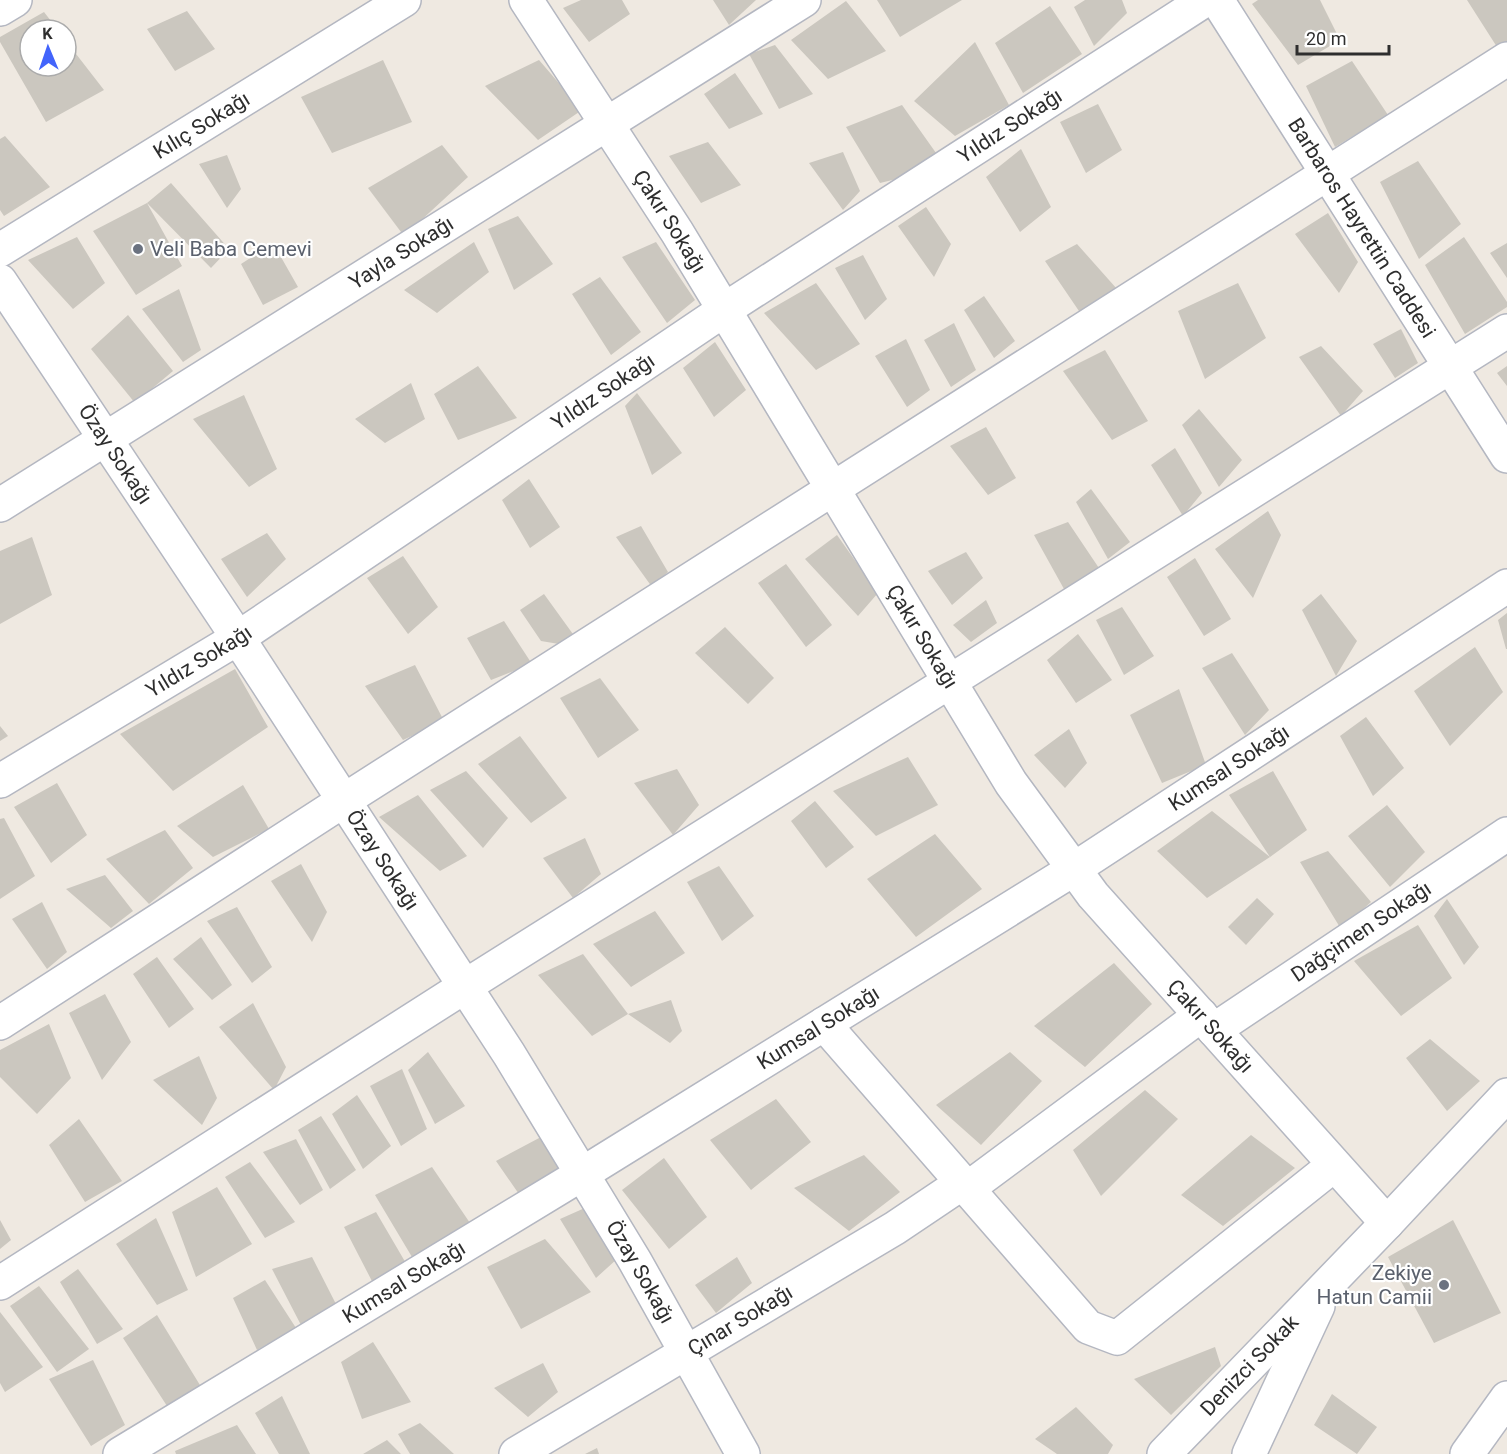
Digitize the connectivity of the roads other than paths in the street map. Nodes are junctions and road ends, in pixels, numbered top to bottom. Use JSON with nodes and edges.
{"nodes":[{"id":1,"x":15,"y":0,"type":"edge"},
{"id":2,"x":404,"y":0,"type":"edge"},
{"id":3,"x":526,"y":0,"type":"edge"},
{"id":4,"x":804,"y":0,"type":"edge"},
{"id":5,"x":1205,"y":0,"type":"edge"},
{"id":6,"x":1216,"y":0,"type":"edge"},
{"id":7,"x":0,"y":9,"type":"edge"},
{"id":8,"x":1507,"y":59,"type":"edge"},
{"id":9,"x":607,"y":124,"type":"junction"},
{"id":10,"x":1327,"y":174,"type":"junction"},
{"id":11,"x":0,"y":250,"type":"edge"},
{"id":12,"x":0,"y":281,"type":"edge"},
{"id":13,"x":724,"y":310,"type":"junction"},
{"id":14,"x":1507,"y":331,"type":"edge"},
{"id":15,"x":1450,"y":367,"type":"junction"},
{"id":16,"x":105,"y":440,"type":"junction"},
{"id":17,"x":1507,"y":456,"type":"edge"},
{"id":18,"x":833,"y":489,"type":"junction"},
{"id":19,"x":0,"y":506,"type":"edge"},
{"id":20,"x":1507,"y":586,"type":"edge"},
{"id":21,"x":238,"y":638,"type":"junction"},
{"id":22,"x":951,"y":683,"type":"junction"},
{"id":23,"x":0,"y":781,"type":"edge"},
{"id":24,"x":343,"y":801,"type":"junction"},
{"id":25,"x":1507,"y":834,"type":"edge"},
{"id":26,"x":1074,"y":869,"type":"junction"},
{"id":27,"x":464,"y":987,"type":"junction"},
{"id":28,"x":0,"y":1023,"type":"edge"},
{"id":29,"x":1208,"y":1023,"type":"junction"},
{"id":30,"x":824,"y":1024,"type":"junction"},
{"id":31,"x":1507,"y":1095,"type":"edge"},
{"id":32,"x":1334,"y":1165,"type":"junction"},
{"id":33,"x":582,"y":1174,"type":"junction"},
{"id":34,"x":965,"y":1186,"type":"junction"},
{"id":35,"x":1387,"y":1223,"type":"junction"},
{"id":36,"x":0,"y":1283,"type":"edge"},
{"id":37,"x":1329,"y":1283,"type":"junction"},
{"id":38,"x":687,"y":1354,"type":"junction"},
{"id":39,"x":1507,"y":1398,"type":"edge"},
{"id":40,"x":120,"y":1454,"type":"edge"},
{"id":41,"x":516,"y":1454,"type":"edge"},
{"id":42,"x":743,"y":1454,"type":"edge"},
{"id":43,"x":1164,"y":1454,"type":"edge"},
{"id":44,"x":1249,"y":1454,"type":"edge"},
{"id":45,"x":1467,"y":1454,"type":"edge"}],
"edges":[{"from":1,"to":7,"type":"street"},
{"from":2,"to":11,"type":"street","name":"Kılıç Sokağı"},
{"from":3,"to":9,"type":"street","name":"Çakır Sokağı"},
{"from":4,"to":9,"type":"street","name":"Yayla Sokağı"},
{"from":5,"to":13,"type":"street","name":"Yıldız Sokağı"},
{"from":6,"to":10,"type":"street","name":"Barbaros Hayrettin Caddesi"},
{"from":8,"to":10,"type":"street"},
{"from":9,"to":13,"type":"street","name":"Çakır Sokağı"},
{"from":9,"to":16,"type":"street","name":"Yayla Sokağı"},
{"from":10,"to":15,"type":"street","name":"Barbaros Hayrettin Caddesi"},
{"from":10,"to":18,"type":"street"},
{"from":12,"to":16,"type":"street","name":"Özay Sokağı"},
{"from":13,"to":18,"type":"street","name":"Çakır Sokağı"},
{"from":13,"to":21,"type":"street","name":"Yıldız Sokağı"},
{"from":14,"to":15,"type":"street"},
{"from":15,"to":17,"type":"street","name":"Barbaros Hayrettin Caddesi"},
{"from":15,"to":22,"type":"street"},
{"from":16,"to":19,"type":"street","name":"Yayla Sokağı"},
{"from":16,"to":21,"type":"street","name":"Özay Sokağı"},
{"from":18,"to":22,"type":"street","name":"Çakır Sokağı"},
{"from":18,"to":24,"type":"street"},
{"from":20,"to":26,"type":"street","name":"Kumsal Sokağı"},
{"from":21,"to":23,"type":"street","name":"Yıldız Sokağı"},
{"from":21,"to":24,"type":"street","name":"Özay Sokağı"},
{"from":22,"to":26,"type":"street","name":"Çakır Sokağı"},
{"from":22,"to":27,"type":"street"},
{"from":24,"to":27,"type":"street","name":"Özay Sokağı"},
{"from":24,"to":28,"type":"street"},
{"from":25,"to":29,"type":"street","name":"Dağçimen Sokağı"},
{"from":26,"to":29,"type":"street","name":"Çakır Sokağı"},
{"from":26,"to":30,"type":"street","name":"Kumsal Sokağı"},
{"from":27,"to":33,"type":"street","name":"Özay Sokağı"},
{"from":27,"to":36,"type":"street"},
{"from":29,"to":32,"type":"street","name":"Çakır Sokağı"},
{"from":29,"to":34,"type":"street","name":"Dağçimen Sokağı"},
{"from":30,"to":33,"type":"street","name":"Kumsal Sokağı"},
{"from":30,"to":34,"type":"street"},
{"from":31,"to":35,"type":"street","name":"Denizci Sokak"},
{"from":32,"to":34,"type":"street"},
{"from":32,"to":35,"type":"street","name":"Çakır Sokağı"},
{"from":33,"to":38,"type":"street","name":"Özay Sokağı"},
{"from":33,"to":40,"type":"street","name":"Kumsal Sokağı"},
{"from":34,"to":38,"type":"street","name":"Çınar Sokağı"},
{"from":35,"to":37,"type":"street","name":"Denizci Sokak"},
{"from":37,"to":43,"type":"street","name":"Denizci Sokak"},
{"from":37,"to":44,"type":"street"},
{"from":38,"to":41,"type":"street","name":"Çınar Sokağı"},
{"from":38,"to":42,"type":"street","name":"Özay Sokağı"},
{"from":39,"to":45,"type":"street"}]}
